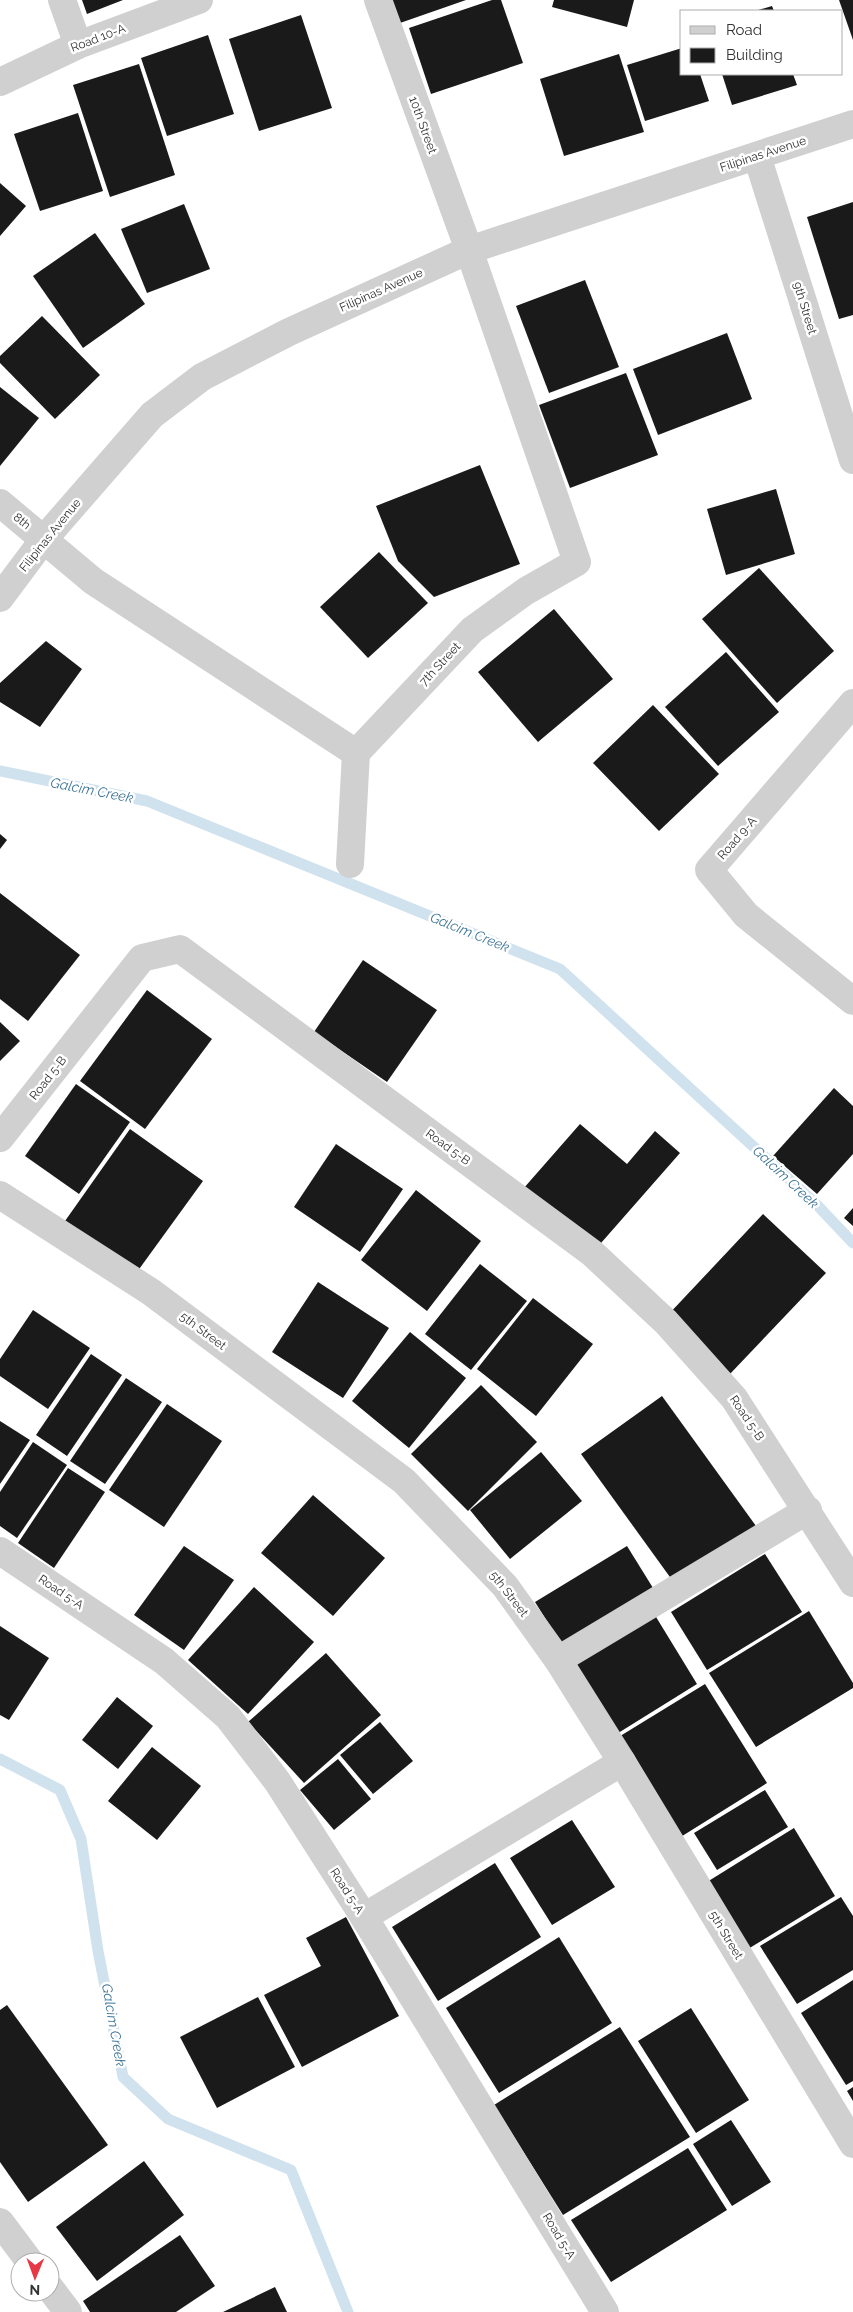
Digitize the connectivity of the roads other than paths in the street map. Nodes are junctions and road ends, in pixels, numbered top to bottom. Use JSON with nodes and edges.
{"nodes":[{"id":1,"x":62,"y":0,"type":"edge"},
{"id":2,"x":199,"y":0,"type":"edge"},
{"id":3,"x":378,"y":0,"type":"edge"},
{"id":4,"x":78,"y":45,"type":"junction"},
{"id":5,"x":0,"y":82,"type":"edge"},
{"id":6,"x":853,"y":124,"type":"edge"},
{"id":7,"x":757,"y":156,"type":"junction"},
{"id":8,"x":469,"y":250,"type":"junction"},
{"id":9,"x":853,"y":460,"type":"edge"},
{"id":10,"x":0,"y":503,"type":"edge"},
{"id":11,"x":44,"y":539,"type":"junction"},
{"id":12,"x":0,"y":598,"type":"edge"},
{"id":13,"x":853,"y":703,"type":"edge"},
{"id":14,"x":356,"y":753,"type":"junction"},
{"id":15,"x":350,"y":864,"type":"dead end"},
{"id":16,"x":853,"y":1001,"type":"edge"},
{"id":17,"x":0,"y":1138,"type":"edge"},
{"id":18,"x":0,"y":1195,"type":"edge"},
{"id":19,"x":808,"y":1510,"type":"junction"},
{"id":20,"x":0,"y":1552,"type":"edge"},
{"id":21,"x":853,"y":1583,"type":"edge"},
{"id":22,"x":558,"y":1660,"type":"junction"},
{"id":23,"x":622,"y":1762,"type":"junction"},
{"id":24,"x":364,"y":1917,"type":"junction"},
{"id":25,"x":853,"y":2144,"type":"edge"},
{"id":26,"x":0,"y":2222,"type":"edge"},
{"id":27,"x":22,"y":2252,"type":"edge"},
{"id":28,"x":60,"y":2301,"type":"edge"},
{"id":29,"x":68,"y":2312,"type":"edge"},
{"id":30,"x":605,"y":2312,"type":"edge"}],
"edges":[{"from":1,"to":4,"type":"street"},
{"from":2,"to":4,"type":"street","name":"Road 10-A"},
{"from":3,"to":8,"type":"street","name":"10th Street"},
{"from":4,"to":5,"type":"street","name":"Road 10-A"},
{"from":6,"to":7,"type":"street","name":"Filipinas Avenue"},
{"from":7,"to":8,"type":"street","name":"Filipinas Avenue"},
{"from":7,"to":9,"type":"street","name":"9th Street"},
{"from":8,"to":11,"type":"street","name":"Filipinas Avenue"},
{"from":8,"to":14,"type":"street","name":"7th Street"},
{"from":10,"to":11,"type":"street","name":"8th"},
{"from":11,"to":12,"type":"street","name":"Filipinas Avenue"},
{"from":11,"to":14,"type":"street"},
{"from":13,"to":16,"type":"street","name":"Road 9-A"},
{"from":14,"to":15,"type":"street"},
{"from":17,"to":19,"type":"street","name":"Road 5-B"},
{"from":18,"to":22,"type":"street","name":"5th Street"},
{"from":19,"to":21,"type":"street","name":"Road 5-B"},
{"from":19,"to":22,"type":"street"},
{"from":20,"to":24,"type":"street","name":"Road 5-A"},
{"from":22,"to":23,"type":"street","name":"5th Street"},
{"from":23,"to":24,"type":"street"},
{"from":23,"to":25,"type":"street","name":"5th Street"},
{"from":24,"to":30,"type":"street","name":"Road 5-A"},
{"from":26,"to":27,"type":"street"},
{"from":28,"to":29,"type":"street"}]}
